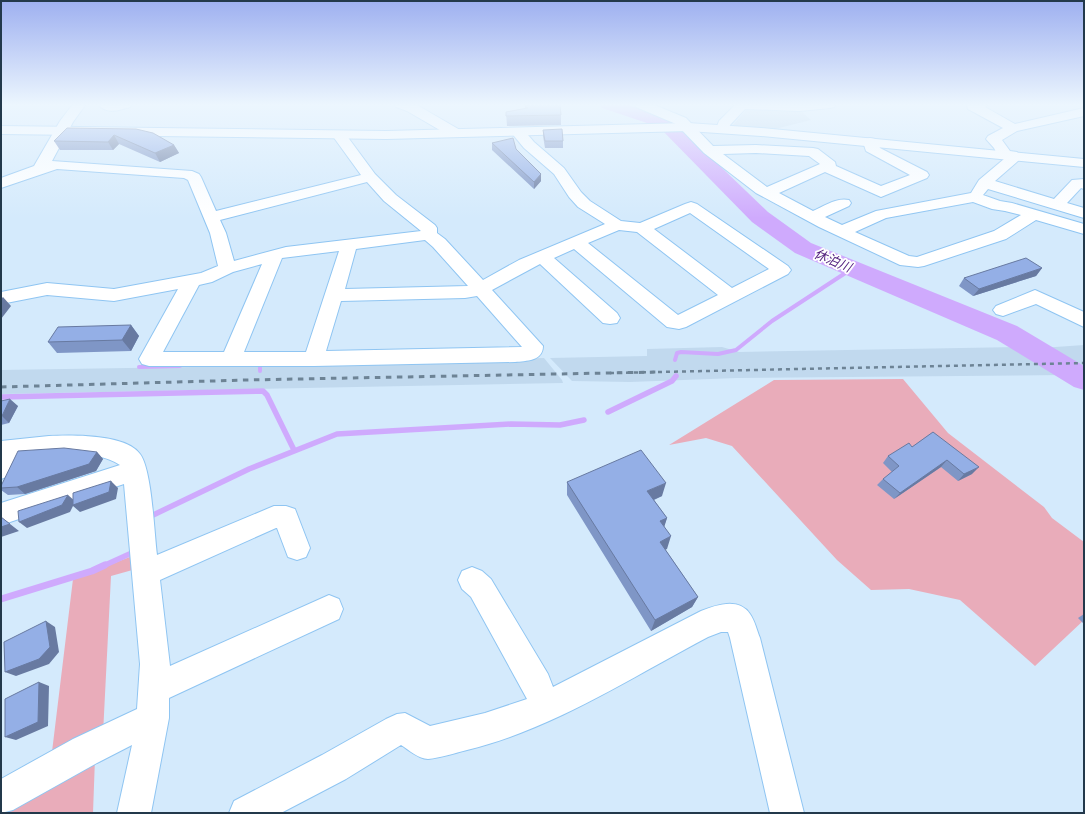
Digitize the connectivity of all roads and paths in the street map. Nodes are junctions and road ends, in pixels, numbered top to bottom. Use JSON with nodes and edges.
{"nodes":[{"id":1,"x":55,"y":142,"type":"edge"},
{"id":2,"x":344,"y":142,"type":"edge"},
{"id":3,"x":527,"y":142,"type":"edge"},
{"id":4,"x":701,"y":142,"type":"edge"},
{"id":5,"x":870,"y":142,"type":"joint"},
{"id":6,"x":996,"y":142,"type":"edge"},
{"id":7,"x":710,"y":150,"type":"junction"},
{"id":8,"x":1008,"y":155,"type":"junction"},
{"id":9,"x":1084,"y":163,"type":"edge"},
{"id":10,"x":826,"y":167,"type":"junction"},
{"id":11,"x":40,"y":169,"type":"junction"},
{"id":12,"x":370,"y":177,"type":"junction"},
{"id":13,"x":1,"y":183,"type":"edge"},
{"id":14,"x":984,"y":183,"type":"junction"},
{"id":15,"x":1084,"y":184,"type":"edge"},
{"id":16,"x":767,"y":193,"type":"junction"},
{"id":17,"x":974,"y":198,"type":"junction"},
{"id":18,"x":843,"y":202,"type":"dead end"},
{"id":19,"x":1058,"y":204,"type":"junction"},
{"id":20,"x":1084,"y":213,"type":"edge"},
{"id":21,"x":1034,"y":214,"type":"junction"},
{"id":22,"x":211,"y":217,"type":"junction"},
{"id":23,"x":813,"y":217,"type":"junction"},
{"id":24,"x":617,"y":225,"type":"junction"},
{"id":25,"x":642,"y":228,"type":"junction"},
{"id":26,"x":1084,"y":229,"type":"edge"},
{"id":27,"x":843,"y":231,"type":"junction"},
{"id":28,"x":429,"y":235,"type":"junction"},
{"id":29,"x":577,"y":243,"type":"junction"},
{"id":30,"x":349,"y":245,"type":"junction"},
{"id":31,"x":275,"y":255,"type":"junction"},
{"id":32,"x":543,"y":257,"type":"junction"},
{"id":33,"x":227,"y":268,"type":"junction"},
{"id":34,"x":192,"y":281,"type":"junction"},
{"id":35,"x":481,"y":289,"type":"junction"},
{"id":36,"x":333,"y":295,"type":"junction"},
{"id":37,"x":732,"y":296,"type":"junction"},
{"id":38,"x":1,"y":298,"type":"edge"},
{"id":39,"x":1003,"y":310,"type":"dead end"},
{"id":40,"x":610,"y":318,"type":"dead end"},
{"id":41,"x":1084,"y":320,"type":"edge"},
{"id":42,"x":231,"y":359,"type":"junction"},
{"id":43,"x":314,"y":359,"type":"junction"},
{"id":44,"x":4,"y":456,"type":"edge"},
{"id":45,"x":135,"y":470,"type":"junction"},
{"id":46,"x":1,"y":514,"type":"edge"},
{"id":47,"x":297,"y":548,"type":"dead end"},
{"id":48,"x":146,"y":573,"type":"junction"},
{"id":49,"x":472,"y":580,"type":"dead end"},
{"id":50,"x":329,"y":609,"type":"dead end"},
{"id":51,"x":154,"y":703,"type":"junction"},
{"id":52,"x":545,"y":706,"type":"junction"},
{"id":53,"x":1,"y":798,"type":"edge"},
{"id":54,"x":134,"y":813,"type":"edge"},
{"id":55,"x":246,"y":813,"type":"edge"},
{"id":56,"x":787,"y":813,"type":"edge"}],
"edges":[{"from":1,"to":11,"type":"street"},
{"from":2,"to":12,"type":"street"},
{"from":3,"to":24,"type":"street"},
{"from":4,"to":7,"type":"street"},
{"from":5,"to":8,"type":"street"},
{"from":5,"to":10,"type":"street"},
{"from":6,"to":8,"type":"street"},
{"from":7,"to":10,"type":"street"},
{"from":7,"to":16,"type":"street"},
{"from":8,"to":9,"type":"street"},
{"from":8,"to":14,"type":"street"},
{"from":10,"to":16,"type":"street"},
{"from":11,"to":13,"type":"street"},
{"from":11,"to":22,"type":"street"},
{"from":12,"to":22,"type":"street"},
{"from":12,"to":28,"type":"street"},
{"from":14,"to":17,"type":"street"},
{"from":14,"to":19,"type":"street"},
{"from":15,"to":19,"type":"street"},
{"from":16,"to":23,"type":"street"},
{"from":17,"to":21,"type":"street"},
{"from":17,"to":27,"type":"street"},
{"from":18,"to":23,"type":"street"},
{"from":19,"to":20,"type":"street"},
{"from":21,"to":26,"type":"street"},
{"from":21,"to":27,"type":"street"},
{"from":22,"to":33,"type":"street"},
{"from":23,"to":27,"type":"street"},
{"from":24,"to":25,"type":"street"},
{"from":24,"to":29,"type":"street"},
{"from":25,"to":37,"type":"street"},
{"from":25,"to":37,"type":"street"},
{"from":28,"to":30,"type":"street"},
{"from":28,"to":35,"type":"street"},
{"from":29,"to":32,"type":"street"},
{"from":29,"to":37,"type":"street"},
{"from":30,"to":31,"type":"street"},
{"from":30,"to":36,"type":"street"},
{"from":31,"to":33,"type":"street"},
{"from":31,"to":42,"type":"street"},
{"from":32,"to":35,"type":"street"},
{"from":32,"to":40,"type":"street"},
{"from":33,"to":34,"type":"street"},
{"from":34,"to":38,"type":"street"},
{"from":34,"to":42,"type":"street"},
{"from":35,"to":36,"type":"street"},
{"from":35,"to":43,"type":"street"},
{"from":36,"to":43,"type":"street"},
{"from":39,"to":41,"type":"street"},
{"from":42,"to":43,"type":"street"},
{"from":44,"to":45,"type":"street"},
{"from":45,"to":46,"type":"street"},
{"from":45,"to":48,"type":"street"},
{"from":47,"to":48,"type":"street"},
{"from":48,"to":51,"type":"street"},
{"from":49,"to":52,"type":"street"},
{"from":50,"to":51,"type":"street"},
{"from":51,"to":53,"type":"street"},
{"from":51,"to":54,"type":"street"},
{"from":52,"to":55,"type":"street"},
{"from":52,"to":56,"type":"street"}]}
